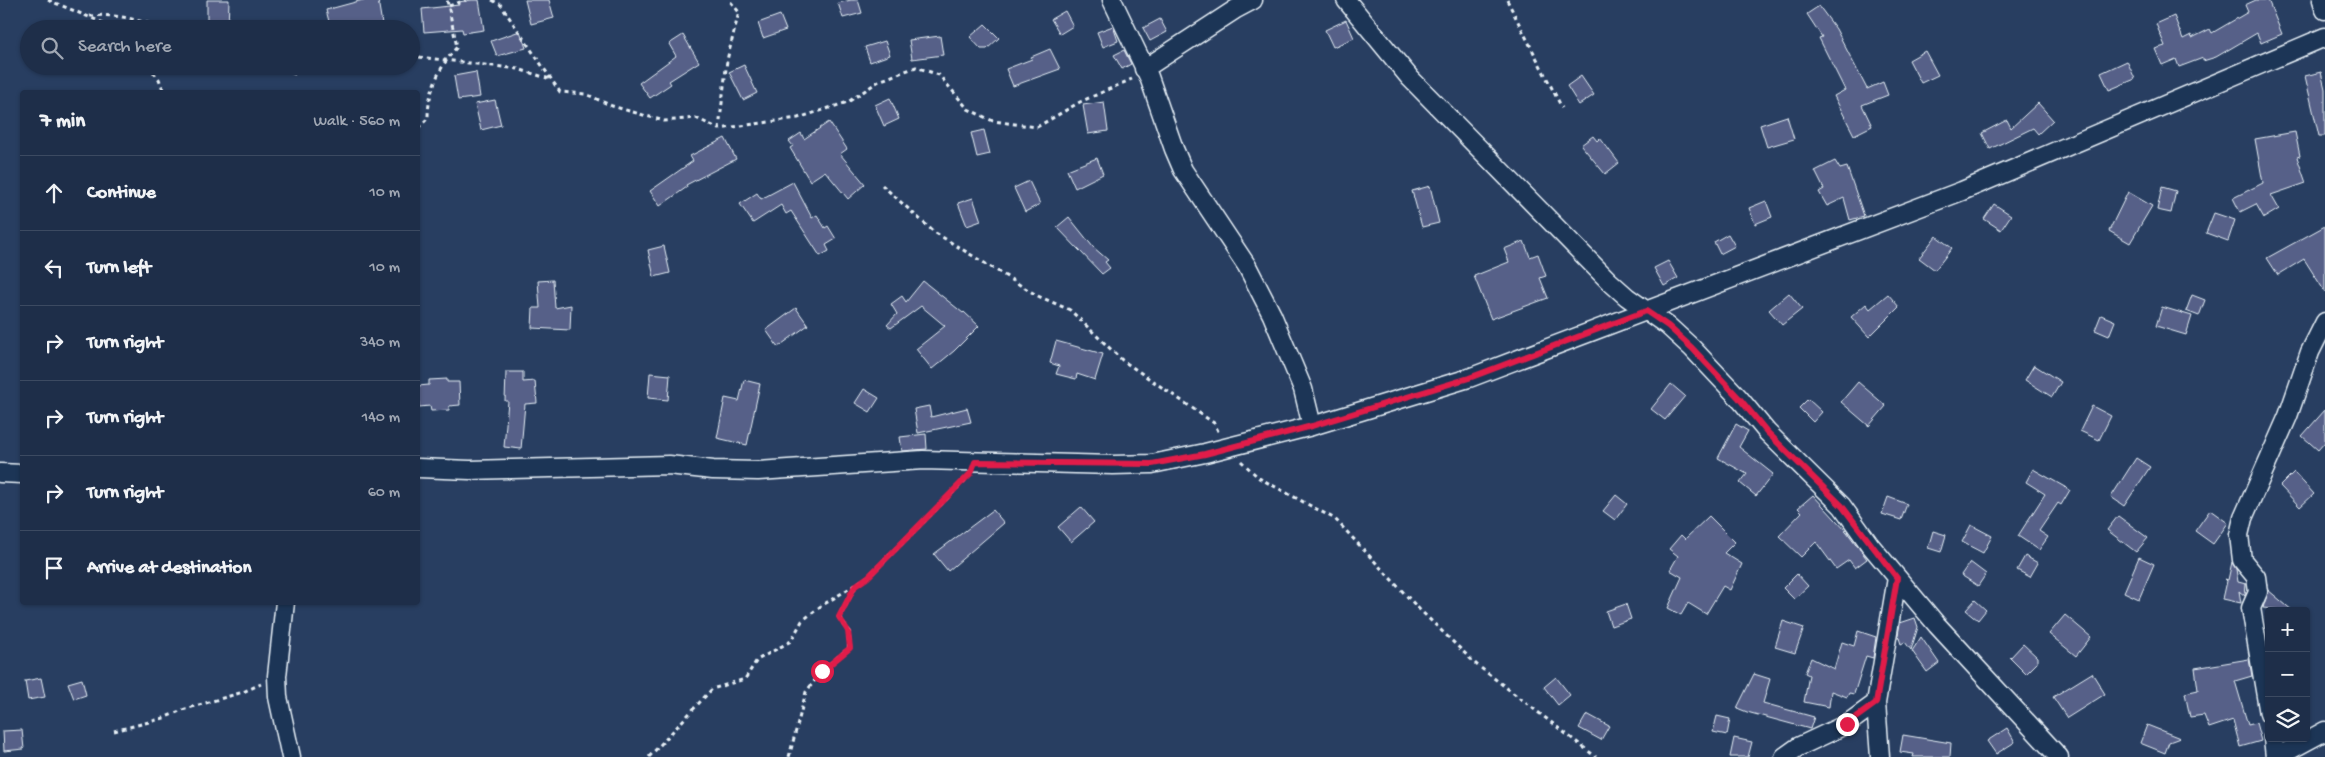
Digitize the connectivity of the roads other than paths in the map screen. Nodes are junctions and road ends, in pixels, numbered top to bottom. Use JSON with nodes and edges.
{"nodes":[{"id":1,"x":1112,"y":0,"type":"edge"},
{"id":2,"x":1253,"y":0,"type":"edge"},
{"id":3,"x":1346,"y":0,"type":"edge"},
{"id":4,"x":2322,"y":0,"type":"edge"},
{"id":5,"x":2325,"y":10,"type":"edge"},
{"id":6,"x":2325,"y":37,"type":"edge"},
{"id":7,"x":1147,"y":73,"type":"junction"},
{"id":8,"x":1646,"y":311,"type":"junction"},
{"id":9,"x":2325,"y":322,"type":"edge"},
{"id":10,"x":1312,"y":426,"type":"junction"},
{"id":11,"x":420,"y":468,"type":"edge"},
{"id":12,"x":0,"y":473,"type":"edge"},
{"id":13,"x":20,"y":474,"type":"edge"},
{"id":14,"x":1897,"y":578,"type":"junction"},
{"id":15,"x":285,"y":605,"type":"edge"},
{"id":16,"x":2266,"y":697,"type":"edge"},
{"id":17,"x":1876,"y":703,"type":"junction"},
{"id":18,"x":2325,"y":731,"type":"edge"},
{"id":19,"x":2273,"y":742,"type":"edge"},
{"id":20,"x":291,"y":757,"type":"edge"},
{"id":21,"x":1784,"y":757,"type":"edge"},
{"id":22,"x":1880,"y":757,"type":"edge"},
{"id":23,"x":2059,"y":757,"type":"edge"},
{"id":24,"x":2276,"y":757,"type":"edge"}],
"edges":[{"from":1,"to":7,"type":"street"},
{"from":2,"to":7,"type":"street"},
{"from":3,"to":8,"type":"street"},
{"from":4,"to":5,"type":"street"},
{"from":6,"to":8,"type":"street"},
{"from":7,"to":10,"type":"street"},
{"from":8,"to":10,"type":"street"},
{"from":8,"to":14,"type":"street"},
{"from":9,"to":16,"type":"street"},
{"from":10,"to":11,"type":"street"},
{"from":12,"to":13,"type":"street"},
{"from":14,"to":17,"type":"street"},
{"from":14,"to":23,"type":"street"},
{"from":15,"to":20,"type":"street"},
{"from":17,"to":21,"type":"street"},
{"from":17,"to":22,"type":"street"},
{"from":18,"to":24,"type":"street"},
{"from":19,"to":24,"type":"street"}]}
